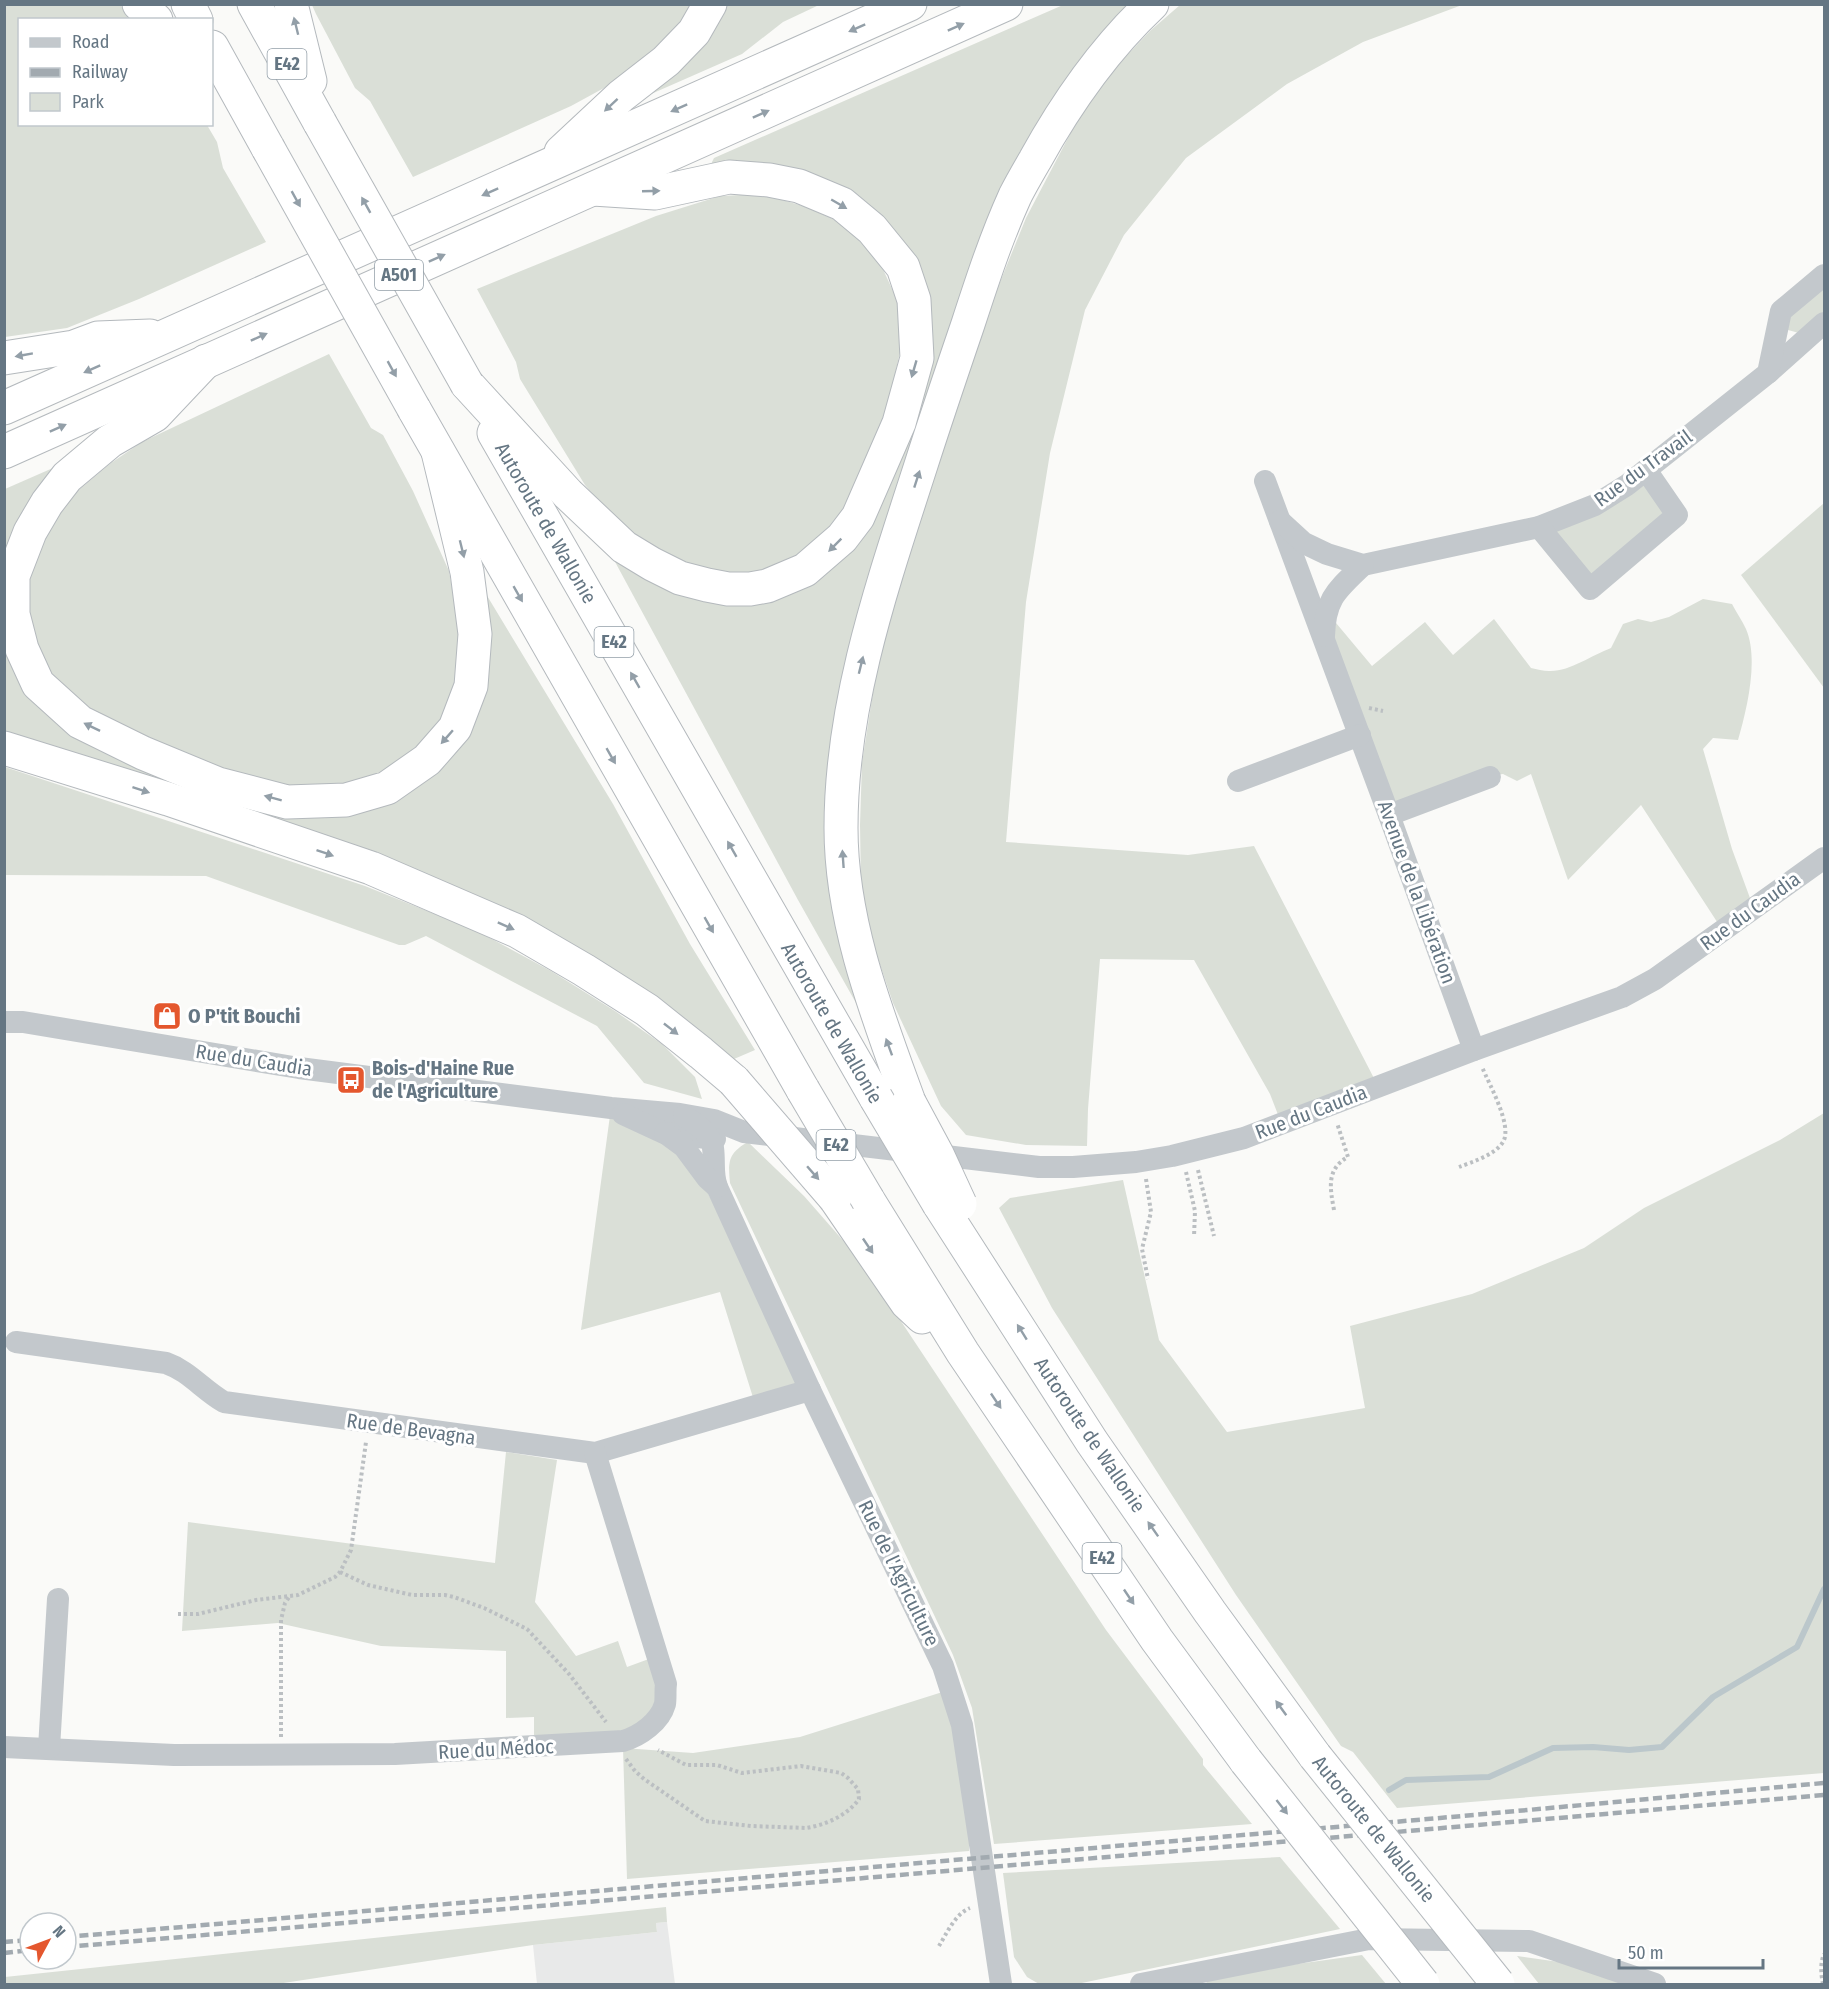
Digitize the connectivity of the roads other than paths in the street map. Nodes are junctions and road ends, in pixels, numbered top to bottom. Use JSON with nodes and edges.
{"nodes":[{"id":1,"x":139,"y":4,"type":"edge"},
{"id":2,"x":188,"y":4,"type":"edge"},
{"id":3,"x":254,"y":4,"type":"edge"},
{"id":4,"x":291,"y":4,"type":"edge"},
{"id":5,"x":710,"y":4,"type":"edge"},
{"id":6,"x":910,"y":4,"type":"edge"},
{"id":7,"x":1006,"y":4,"type":"edge"},
{"id":8,"x":1152,"y":4,"type":"edge"},
{"id":9,"x":154,"y":18,"type":"edge"},
{"id":10,"x":195,"y":18,"type":"edge"},
{"id":11,"x":213,"y":49,"type":"edge"},
{"id":12,"x":213,"y":85,"type":"edge"},
{"id":13,"x":320,"y":123,"type":"junction"},
{"id":14,"x":268,"y":148,"type":"junction"},
{"id":15,"x":544,"y":169,"type":"junction"},
{"id":16,"x":592,"y":189,"type":"junction"},
{"id":17,"x":1824,"y":274,"type":"edge"},
{"id":18,"x":1824,"y":323,"type":"edge"},
{"id":19,"x":164,"y":336,"type":"junction"},
{"id":20,"x":4,"y":358,"type":"edge"},
{"id":21,"x":206,"y":361,"type":"junction"},
{"id":22,"x":1768,"y":373,"type":"junction"},
{"id":23,"x":467,"y":384,"type":"junction"},
{"id":24,"x":4,"y":408,"type":"edge"},
{"id":25,"x":4,"y":452,"type":"edge"},
{"id":26,"x":438,"y":452,"type":"junction"},
{"id":27,"x":1646,"y":470,"type":"junction"},
{"id":28,"x":1265,"y":481,"type":"dead end"},
{"id":29,"x":1280,"y":521,"type":"junction"},
{"id":30,"x":1539,"y":527,"type":"junction"},
{"id":31,"x":1363,"y":565,"type":"junction"},
{"id":32,"x":1324,"y":639,"type":"junction"},
{"id":33,"x":1359,"y":735,"type":"junction"},
{"id":34,"x":4,"y":748,"type":"edge"},
{"id":35,"x":1490,"y":777,"type":"dead end"},
{"id":36,"x":1238,"y":782,"type":"dead end"},
{"id":37,"x":1389,"y":815,"type":"junction"},
{"id":38,"x":1824,"y":858,"type":"edge"},
{"id":39,"x":4,"y":1022,"type":"edge"},
{"id":40,"x":1474,"y":1050,"type":"junction"},
{"id":41,"x":611,"y":1108,"type":"junction"},
{"id":42,"x":711,"y":1135,"type":"junction"},
{"id":43,"x":953,"y":1215,"type":"junction"},
{"id":44,"x":16,"y":1342,"type":"dead end"},
{"id":45,"x":963,"y":1353,"type":"junction"},
{"id":46,"x":810,"y":1390,"type":"junction"},
{"id":47,"x":595,"y":1453,"type":"junction"},
{"id":48,"x":58,"y":1599,"type":"dead end"},
{"id":49,"x":4,"y":1747,"type":"edge"},
{"id":50,"x":49,"y":1748,"type":"junction"},
{"id":51,"x":1001,"y":1984,"type":"edge"},
{"id":52,"x":1141,"y":1984,"type":"edge"},
{"id":53,"x":1423,"y":1984,"type":"edge"},
{"id":54,"x":1498,"y":1984,"type":"edge"},
{"id":55,"x":1655,"y":1984,"type":"edge"}],
"edges":[{"from":1,"to":9,"type":"highway"},
{"from":2,"to":10,"type":"highway"},
{"from":3,"to":13,"type":"highway","name":"Autoroute de Wallonie","number":"E42"},
{"from":13,"to":4,"type":"highway","one_way":true},
{"from":5,"to":15,"type":"highway","one_way":true},
{"from":6,"to":15,"type":"highway","number":"A501","one_way":true},
{"from":16,"to":7,"type":"highway","number":"A501","one_way":true},
{"from":43,"to":8,"type":"highway","one_way":true,"bridge":true},
{"from":11,"to":14,"type":"highway","number":"E42"},
{"from":12,"to":14,"type":"highway"},
{"from":23,"to":13,"type":"highway","name":"Autoroute de Wallonie","number":"E42","one_way":true,"bridge":true},
{"from":14,"to":26,"type":"highway","number":"E42","one_way":true,"bridge":true},
{"from":15,"to":19,"type":"highway","number":"A501","one_way":true},
{"from":21,"to":16,"type":"highway","number":"A501","one_way":true},
{"from":16,"to":23,"type":"highway","one_way":true},
{"from":17,"to":22,"type":"street"},
{"from":18,"to":22,"type":"street","name":"Rue du Travail"},
{"from":19,"to":20,"type":"highway","one_way":true},
{"from":19,"to":24,"type":"highway","number":"A501","one_way":true},
{"from":25,"to":21,"type":"highway","number":"A501","one_way":true},
{"from":26,"to":21,"type":"highway","one_way":true},
{"from":22,"to":27,"type":"street","name":"Rue du Travail"},
{"from":43,"to":23,"type":"highway","name":"Autoroute de Wallonie","number":"E42","one_way":true,"bridge":true},
{"from":26,"to":45,"type":"highway","number":"E42","one_way":true,"bridge":true},
{"from":27,"to":30,"type":"street","name":"Rue du Travail"},
{"from":27,"to":30,"type":"street"},
{"from":28,"to":29,"type":"street","name":"Avenue de la Libération"},
{"from":29,"to":31,"type":"street","name":"Rue du Travail"},
{"from":29,"to":32,"type":"street","name":"Avenue de la Libération"},
{"from":30,"to":31,"type":"street","name":"Rue du Travail"},
{"from":31,"to":32,"type":"street"},
{"from":32,"to":33,"type":"street","name":"Avenue de la Libération"},
{"from":33,"to":36,"type":"street"},
{"from":33,"to":37,"type":"street","name":"Avenue de la Libération"},
{"from":34,"to":45,"type":"highway","one_way":true,"bridge":true},
{"from":35,"to":37,"type":"street"},
{"from":37,"to":40,"type":"street","name":"Avenue de la Libération"},
{"from":38,"to":40,"type":"street","name":"Rue du Caudia"},
{"from":39,"to":41,"type":"street","name":"Rue du Caudia"},
{"from":40,"to":42,"type":"street","name":"Rue du Caudia"},
{"from":41,"to":42,"type":"street","name":"Rue du Caudia"},
{"from":41,"to":42,"type":"street","name":"Rue du Caudia"},
{"from":42,"to":46,"type":"street","name":"Rue de l'Agriculture"},
{"from":54,"to":43,"type":"highway","name":"Autoroute de Wallonie","number":"E42","one_way":true,"bridge":true},
{"from":44,"to":47,"type":"street","name":"Rue de Bevagna"},
{"from":45,"to":53,"type":"highway","number":"E42","one_way":true,"bridge":true},
{"from":46,"to":47,"type":"street","name":"Rue de Bevagna"},
{"from":46,"to":51,"type":"street","name":"Rue de l'Agriculture"},
{"from":47,"to":50,"type":"street","name":"Rue du Médoc"},
{"from":48,"to":50,"type":"street"},
{"from":49,"to":50,"type":"street","name":"Rue du Médoc"},
{"from":52,"to":55,"type":"street"}]}
